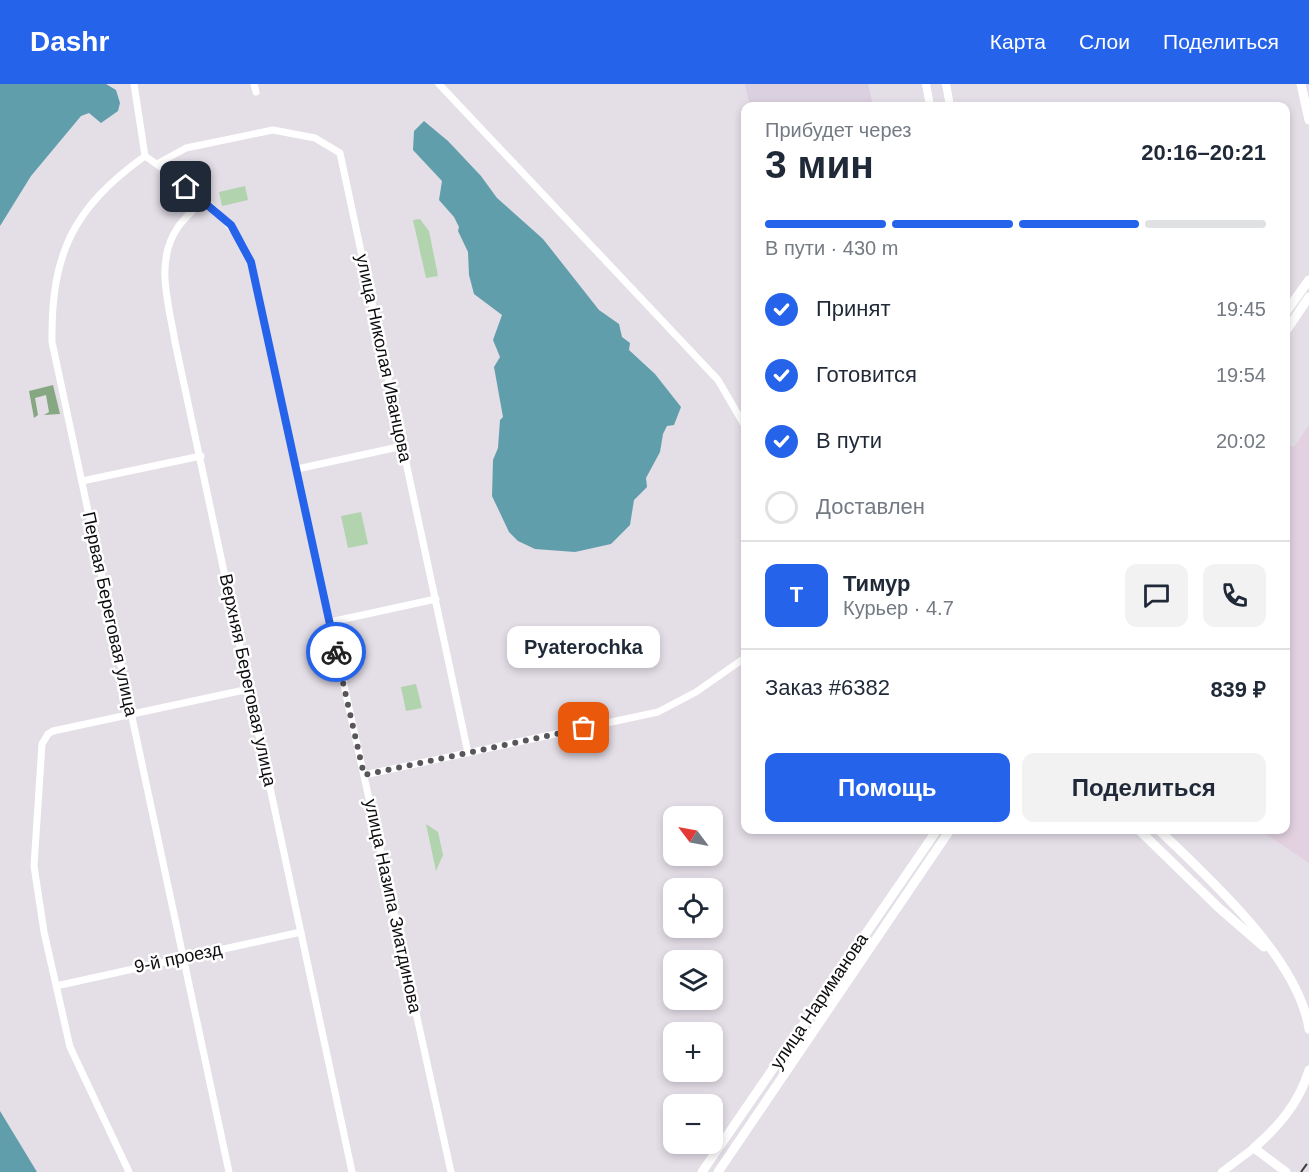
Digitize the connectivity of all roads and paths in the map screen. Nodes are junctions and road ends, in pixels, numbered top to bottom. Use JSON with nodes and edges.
{"nodes":[{"id":1,"x":134,"y":84,"type":"edge"},
{"id":2,"x":439,"y":84,"type":"edge"},
{"id":3,"x":926,"y":84,"type":"edge"},
{"id":4,"x":946,"y":84,"type":"edge"},
{"id":5,"x":1301,"y":84,"type":"edge"},
{"id":6,"x":929,"y":102,"type":"edge"},
{"id":7,"x":949,"y":102,"type":"edge"},
{"id":8,"x":1309,"y":120,"type":"edge"},
{"id":9,"x":145,"y":156,"type":"junction"},
{"id":10,"x":157,"y":164,"type":"junction"},
{"id":11,"x":203,"y":199,"type":"junction"},
{"id":12,"x":1309,"y":280,"type":"edge"},
{"id":13,"x":1309,"y":297,"type":"edge"},
{"id":14,"x":1290,"y":306,"type":"edge"},
{"id":15,"x":1290,"y":325,"type":"edge"},
{"id":16,"x":741,"y":419,"type":"edge"},
{"id":17,"x":403,"y":446,"type":"junction"},
{"id":18,"x":201,"y":456,"type":"junction"},
{"id":19,"x":297,"y":469,"type":"junction"},
{"id":20,"x":82,"y":481,"type":"junction"},
{"id":21,"x":436,"y":599,"type":"junction"},
{"id":22,"x":330,"y":621,"type":"junction"},
{"id":23,"x":741,"y":660,"type":"edge"},
{"id":24,"x":249,"y":689,"type":"junction"},
{"id":25,"x":131,"y":713,"type":"junction"},
{"id":26,"x":468,"y":753,"type":"junction"},
{"id":27,"x":364,"y":775,"type":"junction"},
{"id":28,"x":934,"y":834,"type":"edge"},
{"id":29,"x":947,"y":834,"type":"edge"},
{"id":30,"x":1143,"y":834,"type":"edge"},
{"id":31,"x":1163,"y":834,"type":"edge"},
{"id":32,"x":301,"y":932,"type":"junction"},
{"id":33,"x":1272,"y":954,"type":"junction"},
{"id":34,"x":183,"y":956,"type":"junction"},
{"id":35,"x":56,"y":986,"type":"junction"},
{"id":36,"x":1309,"y":1029,"type":"edge"},
{"id":37,"x":1309,"y":1070,"type":"edge"},
{"id":38,"x":1254,"y":1148,"type":"junction"},
{"id":39,"x":129,"y":1172,"type":"edge"},
{"id":40,"x":229,"y":1172,"type":"edge"},
{"id":41,"x":352,"y":1172,"type":"edge"},
{"id":42,"x":451,"y":1172,"type":"edge"},
{"id":43,"x":702,"y":1172,"type":"edge"},
{"id":44,"x":718,"y":1172,"type":"edge"},
{"id":45,"x":1222,"y":1172,"type":"edge"},
{"id":46,"x":1286,"y":1172,"type":"edge"}],
"edges":[{"from":1,"to":9,"type":"street"},
{"from":2,"to":16,"type":"street"},
{"from":3,"to":6,"type":"street"},
{"from":4,"to":7,"type":"street"},
{"from":5,"to":8,"type":"main road"},
{"from":9,"to":10,"type":"street","name":"улица Назипа Зиатдинова"},
{"from":9,"to":20,"type":"street","name":"Первая Береговая улица"},
{"from":10,"to":11,"type":"street","name":"улица Назипа Зиатдинова"},
{"from":10,"to":17,"type":"street","name":"улица Николая Иванцова"},
{"from":11,"to":18,"type":"street","name":"Верхняя Береговая улица"},
{"from":11,"to":19,"type":"street","name":"улица Назипа Зиатдинова"},
{"from":12,"to":14,"type":"main road"},
{"from":13,"to":15,"type":"main road"},
{"from":17,"to":19,"type":"street"},
{"from":17,"to":21,"type":"street","name":"улица Николая Иванцова"},
{"from":18,"to":20,"type":"street"},
{"from":18,"to":24,"type":"street","name":"Верхняя Береговая улица"},
{"from":19,"to":22,"type":"street","name":"улица Назипа Зиатдинова"},
{"from":20,"to":25,"type":"street","name":"Первая Береговая улица"},
{"from":21,"to":22,"type":"street"},
{"from":21,"to":26,"type":"street","name":"улица Николая Иванцова"},
{"from":22,"to":27,"type":"street","name":"улица Назипа Зиатдинова"},
{"from":23,"to":26,"type":"street"},
{"from":24,"to":25,"type":"street"},
{"from":24,"to":32,"type":"street","name":"Верхняя Береговая улица"},
{"from":25,"to":34,"type":"street","name":"Первая Береговая улица"},
{"from":25,"to":35,"type":"street"},
{"from":26,"to":27,"type":"street"},
{"from":27,"to":42,"type":"street","name":"улица Назипа Зиатдинова"},
{"from":28,"to":43,"type":"main road","name":"улица Нариманова"},
{"from":29,"to":44,"type":"main road","name":"улица Нариманова"},
{"from":30,"to":33,"type":"main road"},
{"from":31,"to":33,"type":"main road"},
{"from":32,"to":34,"type":"street","name":"9-й проезд"},
{"from":32,"to":41,"type":"street","name":"Верхняя Береговая улица"},
{"from":33,"to":36,"type":"main road"},
{"from":34,"to":35,"type":"street","name":"9-й проезд"},
{"from":34,"to":40,"type":"street","name":"Первая Береговая улица"},
{"from":35,"to":39,"type":"street"},
{"from":37,"to":38,"type":"main road"},
{"from":38,"to":45,"type":"street"},
{"from":38,"to":46,"type":"main road"}]}
